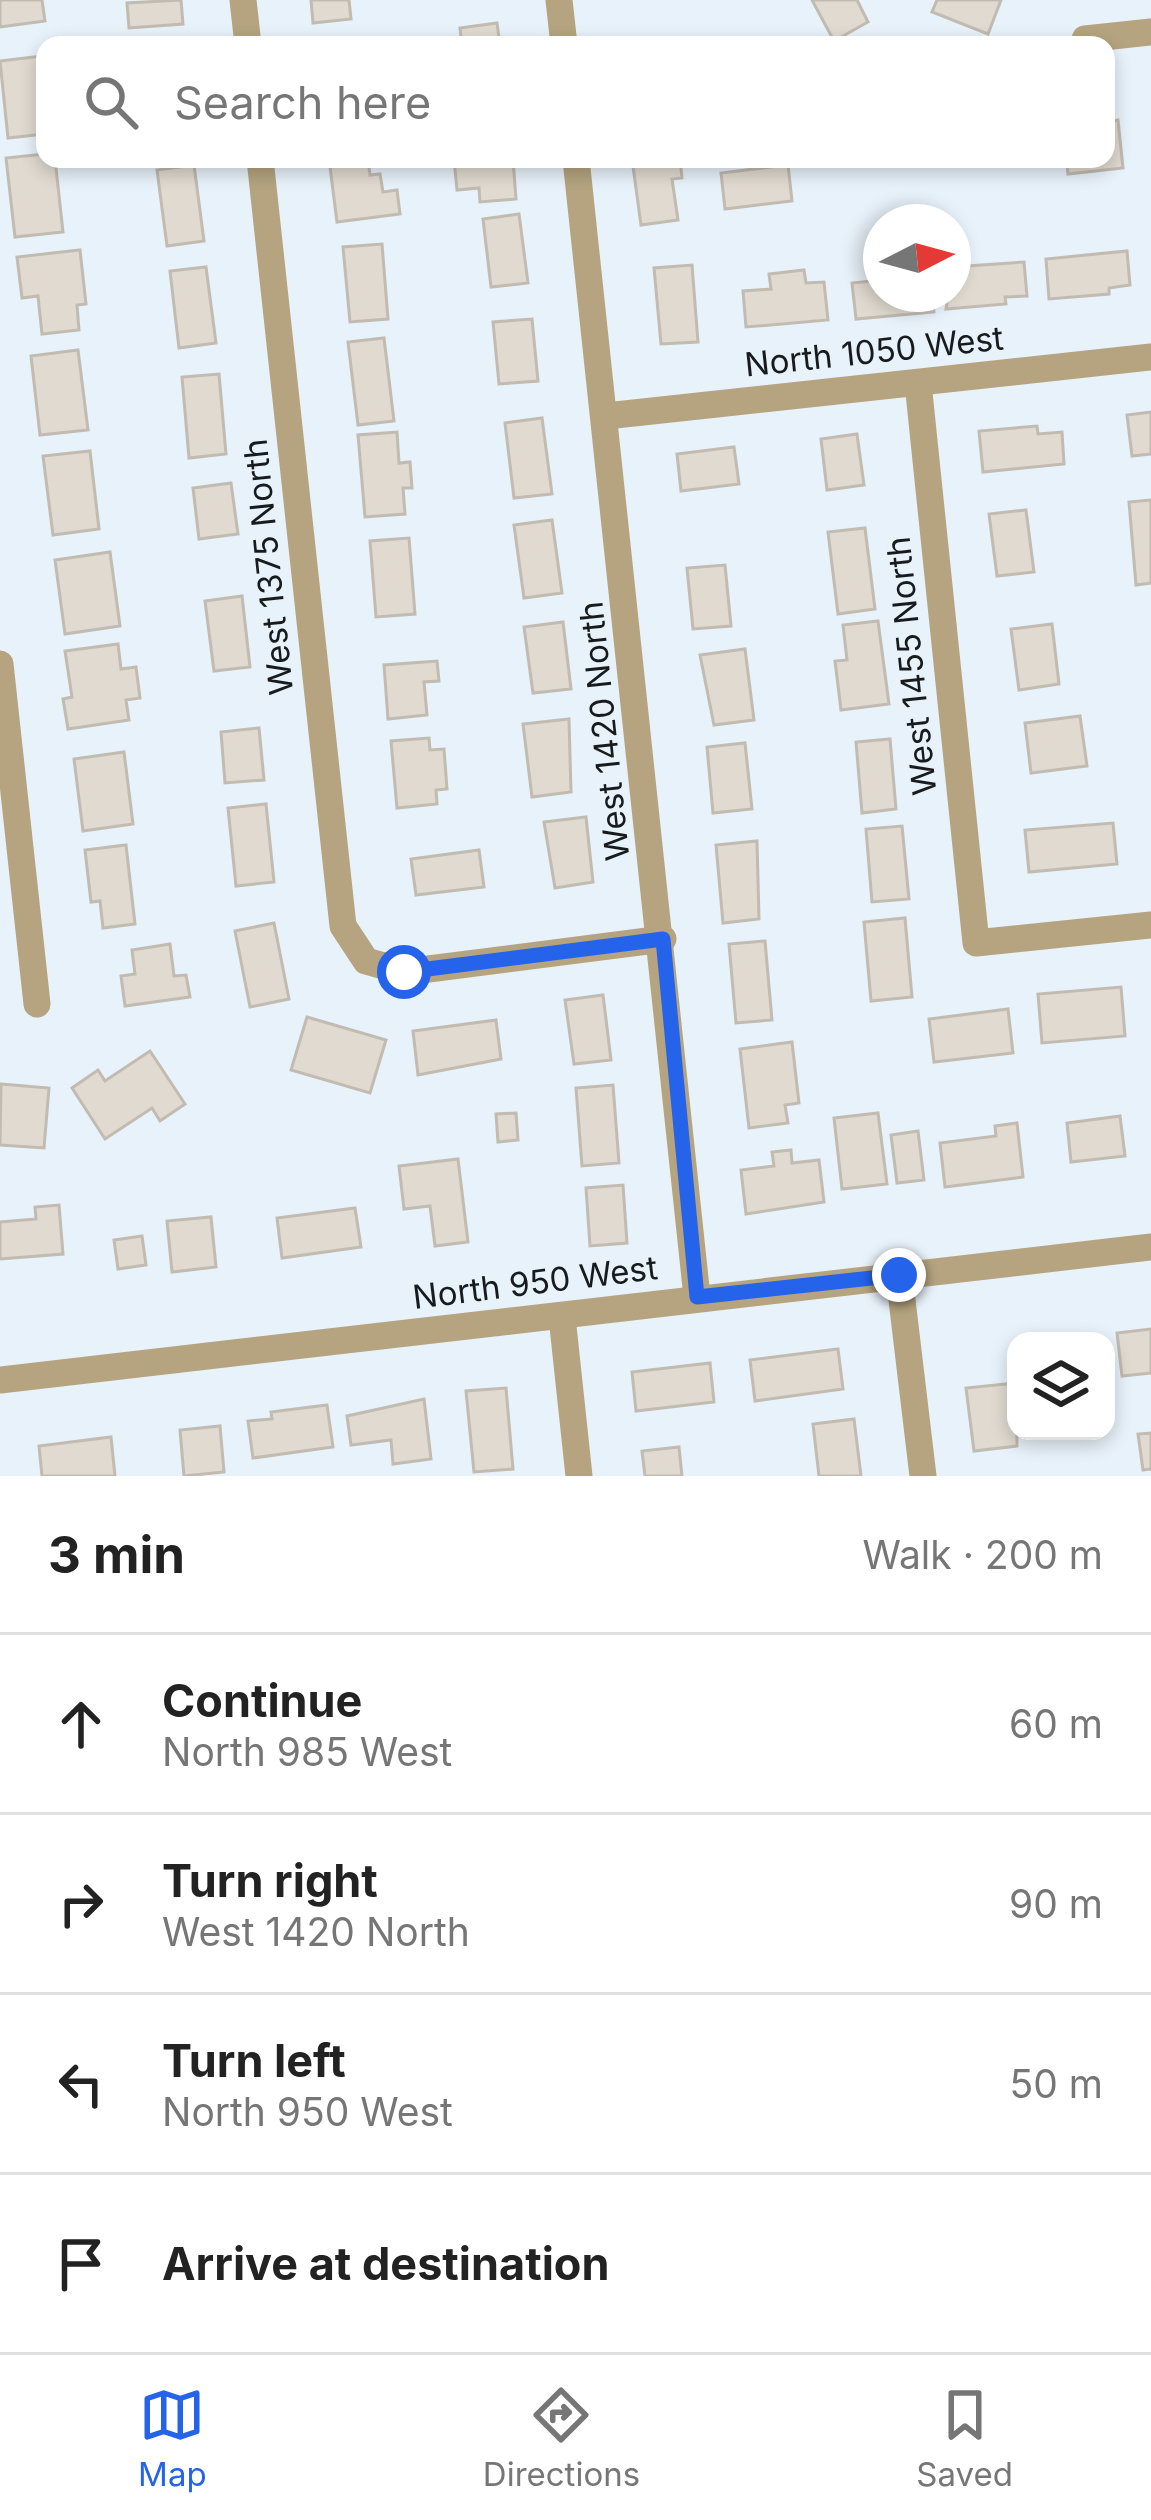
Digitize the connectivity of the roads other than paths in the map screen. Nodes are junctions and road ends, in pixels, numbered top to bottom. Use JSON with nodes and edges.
{"nodes":[{"id":1,"x":243,"y":0,"type":"edge"},
{"id":2,"x":559,"y":0,"type":"edge"},
{"id":3,"x":1151,"y":32,"type":"edge"},
{"id":4,"x":247,"y":36,"type":"edge"},
{"id":5,"x":563,"y":36,"type":"edge"},
{"id":6,"x":1113,"y":36,"type":"edge"},
{"id":7,"x":261,"y":168,"type":"edge"},
{"id":8,"x":577,"y":168,"type":"edge"},
{"id":9,"x":1151,"y":357,"type":"edge"},
{"id":10,"x":918,"y":383,"type":"junction"},
{"id":11,"x":606,"y":416,"type":"junction"},
{"id":12,"x":0,"y":664,"type":"edge"},
{"id":13,"x":1151,"y":926,"type":"edge"},
{"id":14,"x":663,"y":939,"type":"junction"},
{"id":15,"x":37,"y":1004,"type":"dead end"},
{"id":16,"x":1151,"y":1247,"type":"edge"},
{"id":17,"x":899,"y":1275,"type":"junction"},
{"id":18,"x":697,"y":1297,"type":"junction"},
{"id":19,"x":562,"y":1317,"type":"junction"},
{"id":20,"x":0,"y":1380,"type":"edge"},
{"id":21,"x":579,"y":1476,"type":"edge"},
{"id":22,"x":922,"y":1476,"type":"edge"}],
"edges":[{"from":1,"to":4,"type":"street"},
{"from":2,"to":5,"type":"street"},
{"from":3,"to":6,"type":"street"},
{"from":7,"to":14,"type":"street","name":"West 1375 North"},
{"from":8,"to":11,"type":"street","name":"West 1420 North"},
{"from":9,"to":10,"type":"street","name":"North 1050 West"},
{"from":10,"to":11,"type":"street","name":"North 1050 West"},
{"from":10,"to":13,"type":"street","name":"West 1455 North"},
{"from":11,"to":14,"type":"street","name":"West 1420 North"},
{"from":12,"to":15,"type":"street"},
{"from":14,"to":18,"type":"street","name":"West 1420 North"},
{"from":16,"to":17,"type":"street","name":"North 950 West"},
{"from":17,"to":18,"type":"street","name":"North 950 West"},
{"from":17,"to":22,"type":"street"},
{"from":18,"to":19,"type":"street","name":"North 950 West"},
{"from":19,"to":20,"type":"street","name":"North 950 West"},
{"from":19,"to":21,"type":"street"}]}
